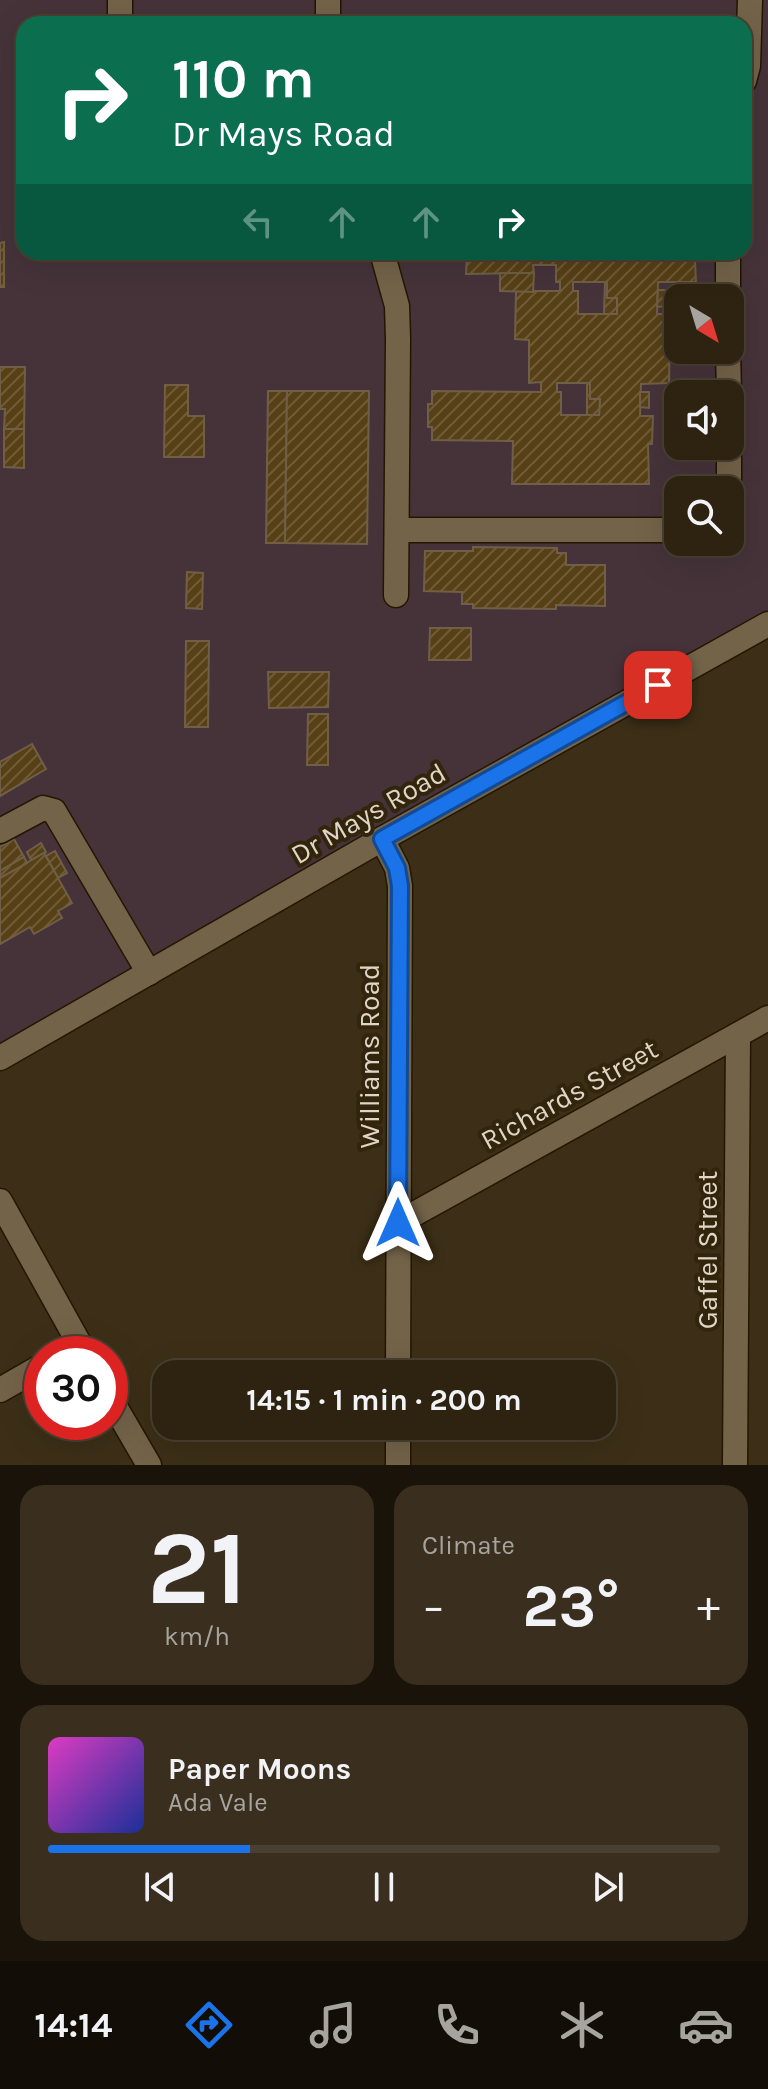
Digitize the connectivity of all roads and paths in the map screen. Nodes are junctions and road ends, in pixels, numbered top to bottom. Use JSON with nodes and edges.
{"nodes":[{"id":1,"x":385,"y":260,"type":"edge"},
{"id":2,"x":728,"y":260,"type":"edge"},
{"id":3,"x":728,"y":284,"type":"edge"},
{"id":4,"x":397,"y":530,"type":"junction"},
{"id":5,"x":664,"y":530,"type":"edge"},
{"id":6,"x":396,"y":595,"type":"dead end"},
{"id":7,"x":768,"y":624,"type":"edge"},
{"id":8,"x":0,"y":831,"type":"edge"},
{"id":9,"x":382,"y":839,"type":"junction"},
{"id":10,"x":149,"y":973,"type":"junction"},
{"id":11,"x":768,"y":1018,"type":"edge"},
{"id":12,"x":738,"y":1035,"type":"junction"},
{"id":13,"x":0,"y":1058,"type":"edge"},
{"id":14,"x":0,"y":1201,"type":"edge"},
{"id":15,"x":398,"y":1223,"type":"junction"},
{"id":16,"x":68,"y":1336,"type":"edge"},
{"id":17,"x":398,"y":1360,"type":"edge"},
{"id":18,"x":24,"y":1376,"type":"edge"},
{"id":19,"x":0,"y":1390,"type":"edge"},
{"id":20,"x":128,"y":1429,"type":"edge"},
{"id":21,"x":398,"y":1440,"type":"edge"},
{"id":22,"x":149,"y":1465,"type":"edge"},
{"id":23,"x":398,"y":1465,"type":"edge"},
{"id":24,"x":735,"y":1465,"type":"edge"}],
"edges":[{"from":1,"to":4,"type":"street"},
{"from":2,"to":3,"type":"street"},
{"from":4,"to":5,"type":"street"},
{"from":4,"to":6,"type":"street"},
{"from":7,"to":9,"type":"street","name":"Dr Mays Road"},
{"from":8,"to":10,"type":"street"},
{"from":9,"to":10,"type":"street","name":"Dr Mays Road"},
{"from":9,"to":15,"type":"street","name":"Williams Road"},
{"from":10,"to":13,"type":"street","name":"Dr Mays Road"},
{"from":11,"to":12,"type":"street","name":"Richards Street"},
{"from":12,"to":15,"type":"street","name":"Richards Street"},
{"from":12,"to":24,"type":"street","name":"Gaffel Street"},
{"from":14,"to":16,"type":"street"},
{"from":15,"to":17,"type":"street","name":"Williams Road"},
{"from":18,"to":19,"type":"street"},
{"from":20,"to":22,"type":"street"},
{"from":21,"to":23,"type":"street"}]}
